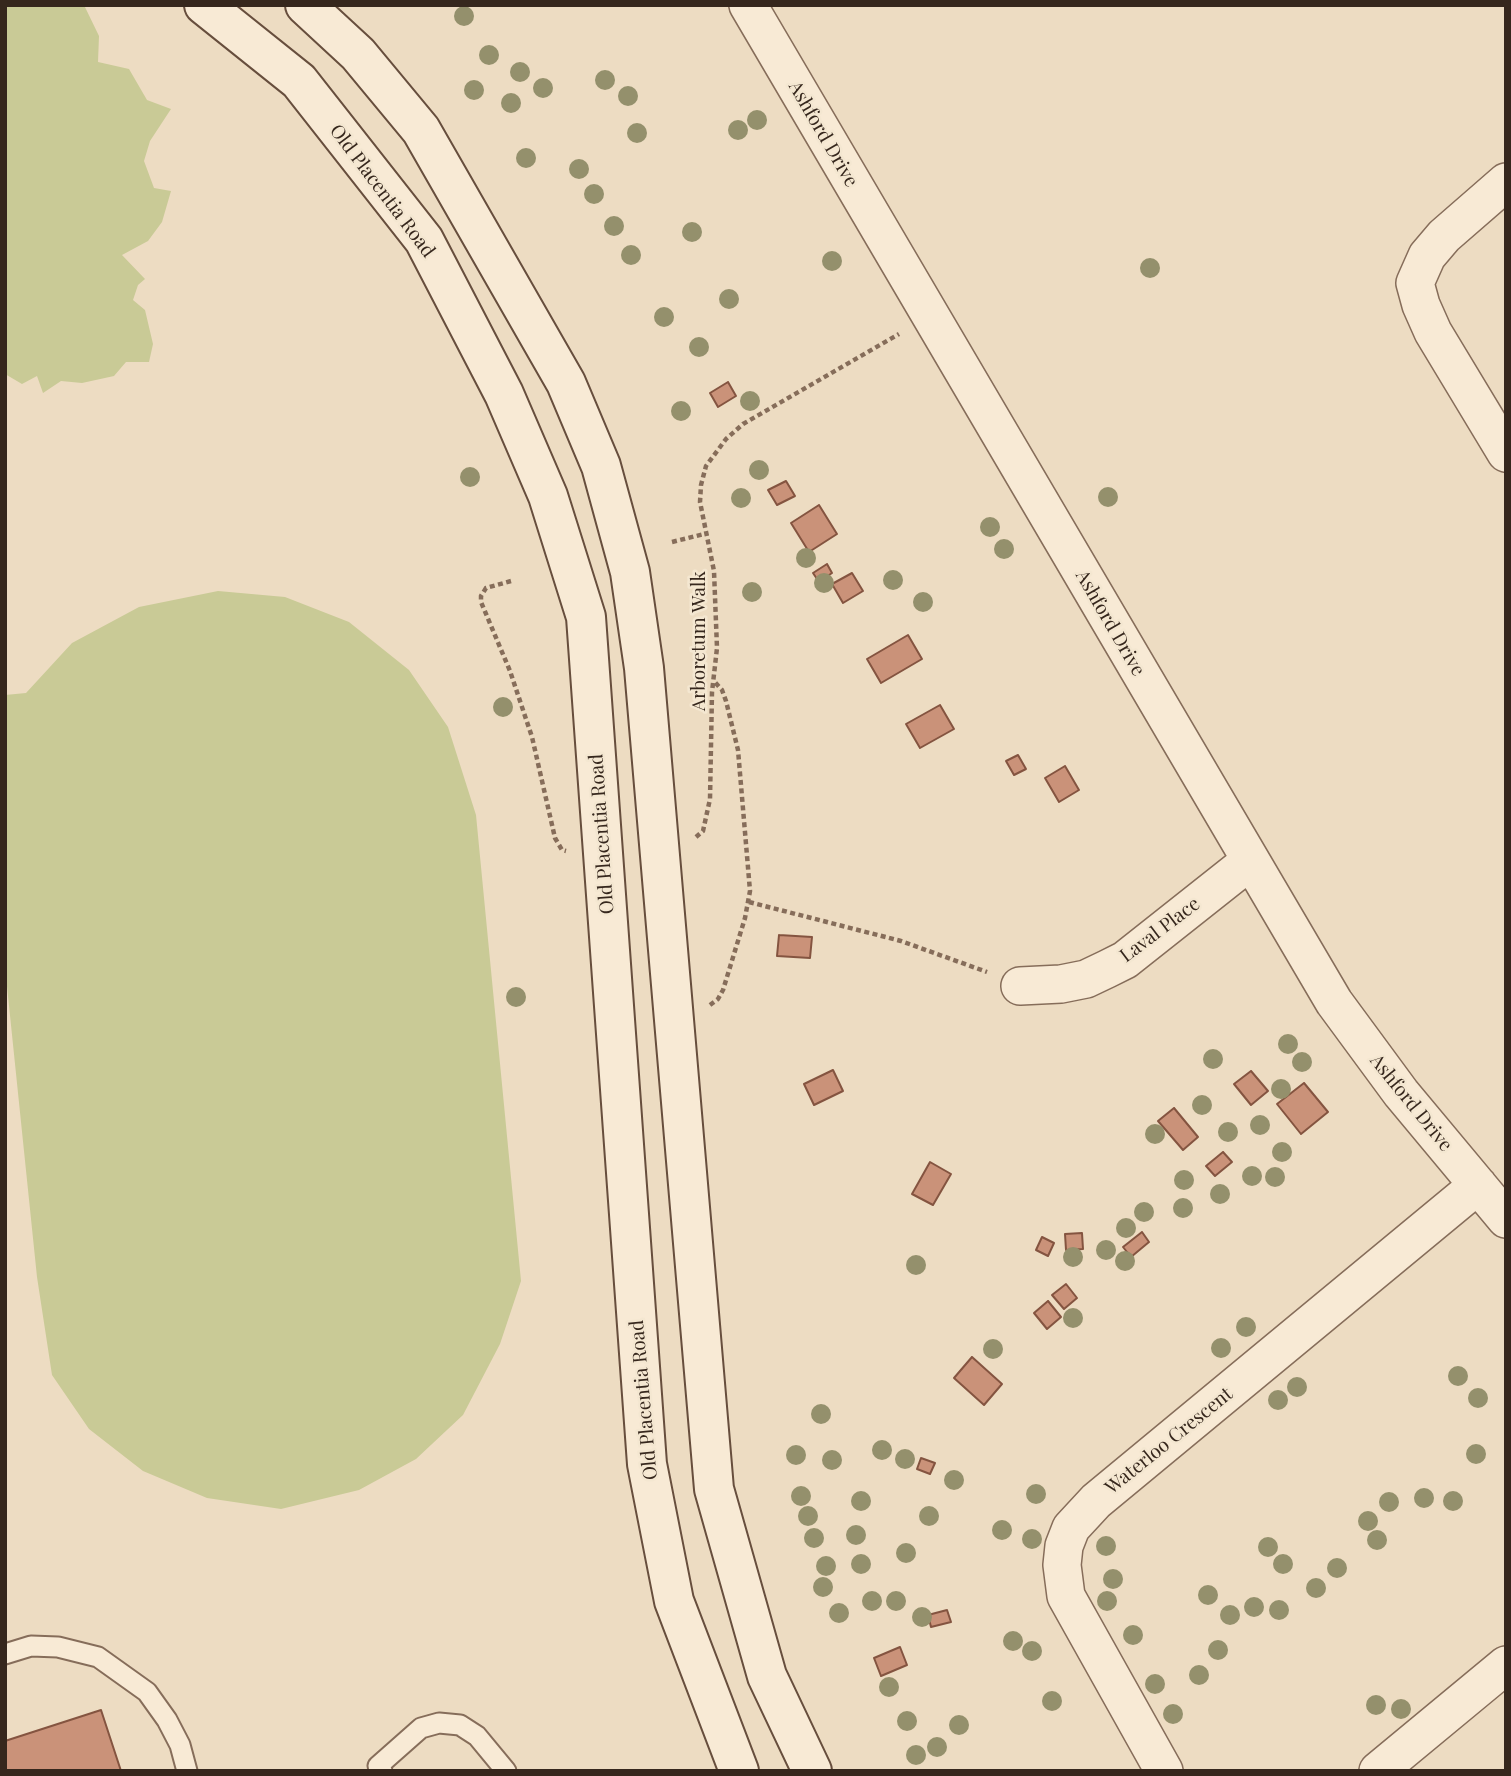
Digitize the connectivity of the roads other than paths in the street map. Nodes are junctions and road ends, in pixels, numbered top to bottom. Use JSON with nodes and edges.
{"nodes":[{"id":1,"x":204,"y":5,"type":"edge"},
{"id":2,"x":304,"y":5,"type":"edge"},
{"id":3,"x":748,"y":5,"type":"edge"},
{"id":4,"x":1506,"y":182,"type":"edge"},
{"id":5,"x":1506,"y":453,"type":"edge"},
{"id":6,"x":1250,"y":861,"type":"junction"},
{"id":7,"x":1020,"y":986,"type":"road end"},
{"id":8,"x":1478,"y":1185,"type":"junction"},
{"id":9,"x":1506,"y":1219,"type":"edge"},
{"id":10,"x":5,"y":1654,"type":"edge"},
{"id":11,"x":1506,"y":1665,"type":"edge"},
{"id":12,"x":187,"y":1771,"type":"edge"},
{"id":13,"x":382,"y":1771,"type":"edge"},
{"id":14,"x":506,"y":1771,"type":"edge"},
{"id":15,"x":739,"y":1771,"type":"edge"},
{"id":16,"x":812,"y":1771,"type":"edge"},
{"id":17,"x":1164,"y":1771,"type":"edge"},
{"id":18,"x":1378,"y":1771,"type":"edge"}],
"edges":[{"from":1,"to":15,"type":"main road","name":"Old Placentia Road"},
{"from":2,"to":16,"type":"main road"},
{"from":3,"to":6,"type":"street","name":"Ashford Drive"},
{"from":4,"to":5,"type":"street"},
{"from":6,"to":7,"type":"street","name":"Laval Place"},
{"from":6,"to":8,"type":"street","name":"Ashford Drive"},
{"from":8,"to":9,"type":"street","name":"Ashford Drive"},
{"from":8,"to":17,"type":"street","name":"Waterloo Crescent"},
{"from":10,"to":12,"type":"lane"},
{"from":11,"to":18,"type":"street"},
{"from":13,"to":14,"type":"lane"}]}
